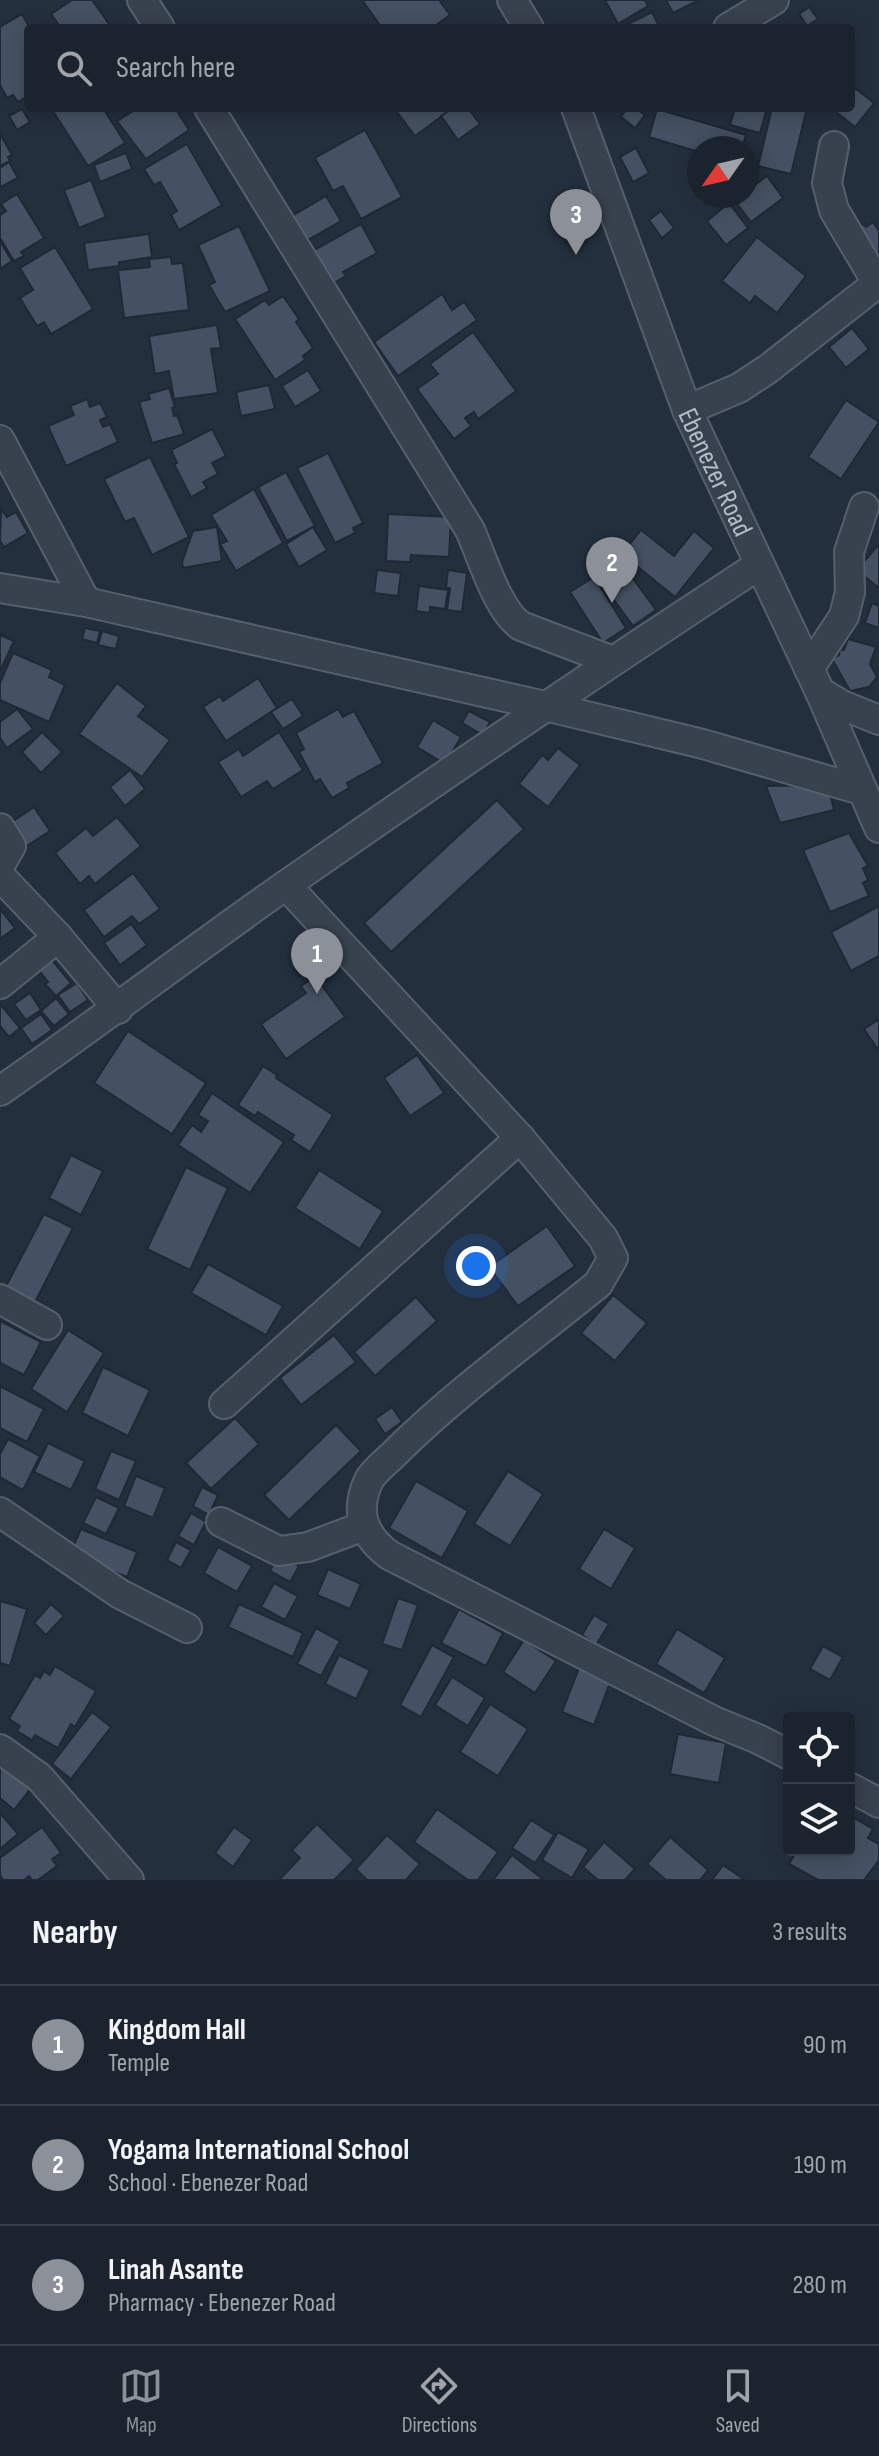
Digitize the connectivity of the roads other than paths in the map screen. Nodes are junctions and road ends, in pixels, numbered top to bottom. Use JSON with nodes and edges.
{"nodes":[{"id":1,"x":142,"y":0,"type":"edge"},
{"id":2,"x":512,"y":0,"type":"edge"},
{"id":3,"x":774,"y":0,"type":"edge"},
{"id":4,"x":157,"y":24,"type":"edge"},
{"id":5,"x":527,"y":24,"type":"edge"},
{"id":6,"x":735,"y":24,"type":"edge"},
{"id":7,"x":211,"y":112,"type":"edge"},
{"id":8,"x":584,"y":112,"type":"edge"},
{"id":9,"x":834,"y":146,"type":"dead end"},
{"id":10,"x":878,"y":284,"type":"edge"},
{"id":11,"x":687,"y":410,"type":"junction"},
{"id":12,"x":0,"y":440,"type":"edge"},
{"id":13,"x":864,"y":507,"type":"dead end"},
{"id":14,"x":759,"y":565,"type":"junction"},
{"id":15,"x":0,"y":588,"type":"edge"},
{"id":16,"x":86,"y":602,"type":"junction"},
{"id":17,"x":613,"y":661,"type":"junction"},
{"id":18,"x":814,"y":681,"type":"junction"},
{"id":19,"x":545,"y":706,"type":"junction"},
{"id":20,"x":879,"y":720,"type":"edge"},
{"id":21,"x":861,"y":790,"type":"junction"},
{"id":22,"x":0,"y":828,"type":"edge"},
{"id":23,"x":879,"y":828,"type":"edge"},
{"id":24,"x":0,"y":865,"type":"edge"},
{"id":25,"x":0,"y":876,"type":"edge"},
{"id":26,"x":286,"y":885,"type":"junction"},
{"id":27,"x":58,"y":937,"type":"junction"},
{"id":28,"x":0,"y":984,"type":"edge"},
{"id":29,"x":118,"y":1009,"type":"junction"},
{"id":30,"x":0,"y":1091,"type":"edge"},
{"id":31,"x":520,"y":1138,"type":"junction"},
{"id":32,"x":0,"y":1299,"type":"edge"},
{"id":33,"x":47,"y":1325,"type":"dead end"},
{"id":34,"x":224,"y":1404,"type":"dead end"},
{"id":35,"x":0,"y":1512,"type":"edge"},
{"id":36,"x":221,"y":1522,"type":"dead end"},
{"id":37,"x":364,"y":1526,"type":"junction"},
{"id":38,"x":187,"y":1628,"type":"dead end"},
{"id":39,"x":0,"y":1749,"type":"edge"},
{"id":40,"x":783,"y":1752,"type":"edge"},
{"id":41,"x":855,"y":1790,"type":"edge"},
{"id":42,"x":879,"y":1803,"type":"edge"},
{"id":43,"x":129,"y":1880,"type":"edge"}],
"edges":[{"from":1,"to":4,"type":"street"},
{"from":2,"to":5,"type":"street"},
{"from":3,"to":6,"type":"street"},
{"from":7,"to":17,"type":"street"},
{"from":8,"to":11,"type":"street","name":"Ebenezer Road"},
{"from":9,"to":10,"type":"street"},
{"from":10,"to":11,"type":"street"},
{"from":11,"to":14,"type":"street","name":"Ebenezer Road"},
{"from":12,"to":16,"type":"street"},
{"from":13,"to":18,"type":"street"},
{"from":14,"to":17,"type":"street"},
{"from":14,"to":18,"type":"street","name":"Ebenezer Road"},
{"from":15,"to":16,"type":"street"},
{"from":16,"to":19,"type":"street"},
{"from":17,"to":19,"type":"street"},
{"from":18,"to":20,"type":"street"},
{"from":18,"to":21,"type":"street","name":"Ebenezer Road"},
{"from":19,"to":21,"type":"street"},
{"from":19,"to":26,"type":"street"},
{"from":21,"to":23,"type":"street","name":"Ebenezer Road"},
{"from":22,"to":24,"type":"street"},
{"from":25,"to":27,"type":"street"},
{"from":26,"to":29,"type":"street"},
{"from":26,"to":31,"type":"street"},
{"from":27,"to":28,"type":"street"},
{"from":27,"to":29,"type":"street"},
{"from":29,"to":30,"type":"street"},
{"from":31,"to":34,"type":"street"},
{"from":31,"to":37,"type":"street"},
{"from":32,"to":33,"type":"street"},
{"from":35,"to":38,"type":"street"},
{"from":36,"to":37,"type":"street"},
{"from":37,"to":40,"type":"street"},
{"from":39,"to":43,"type":"street"},
{"from":41,"to":42,"type":"street"}]}
